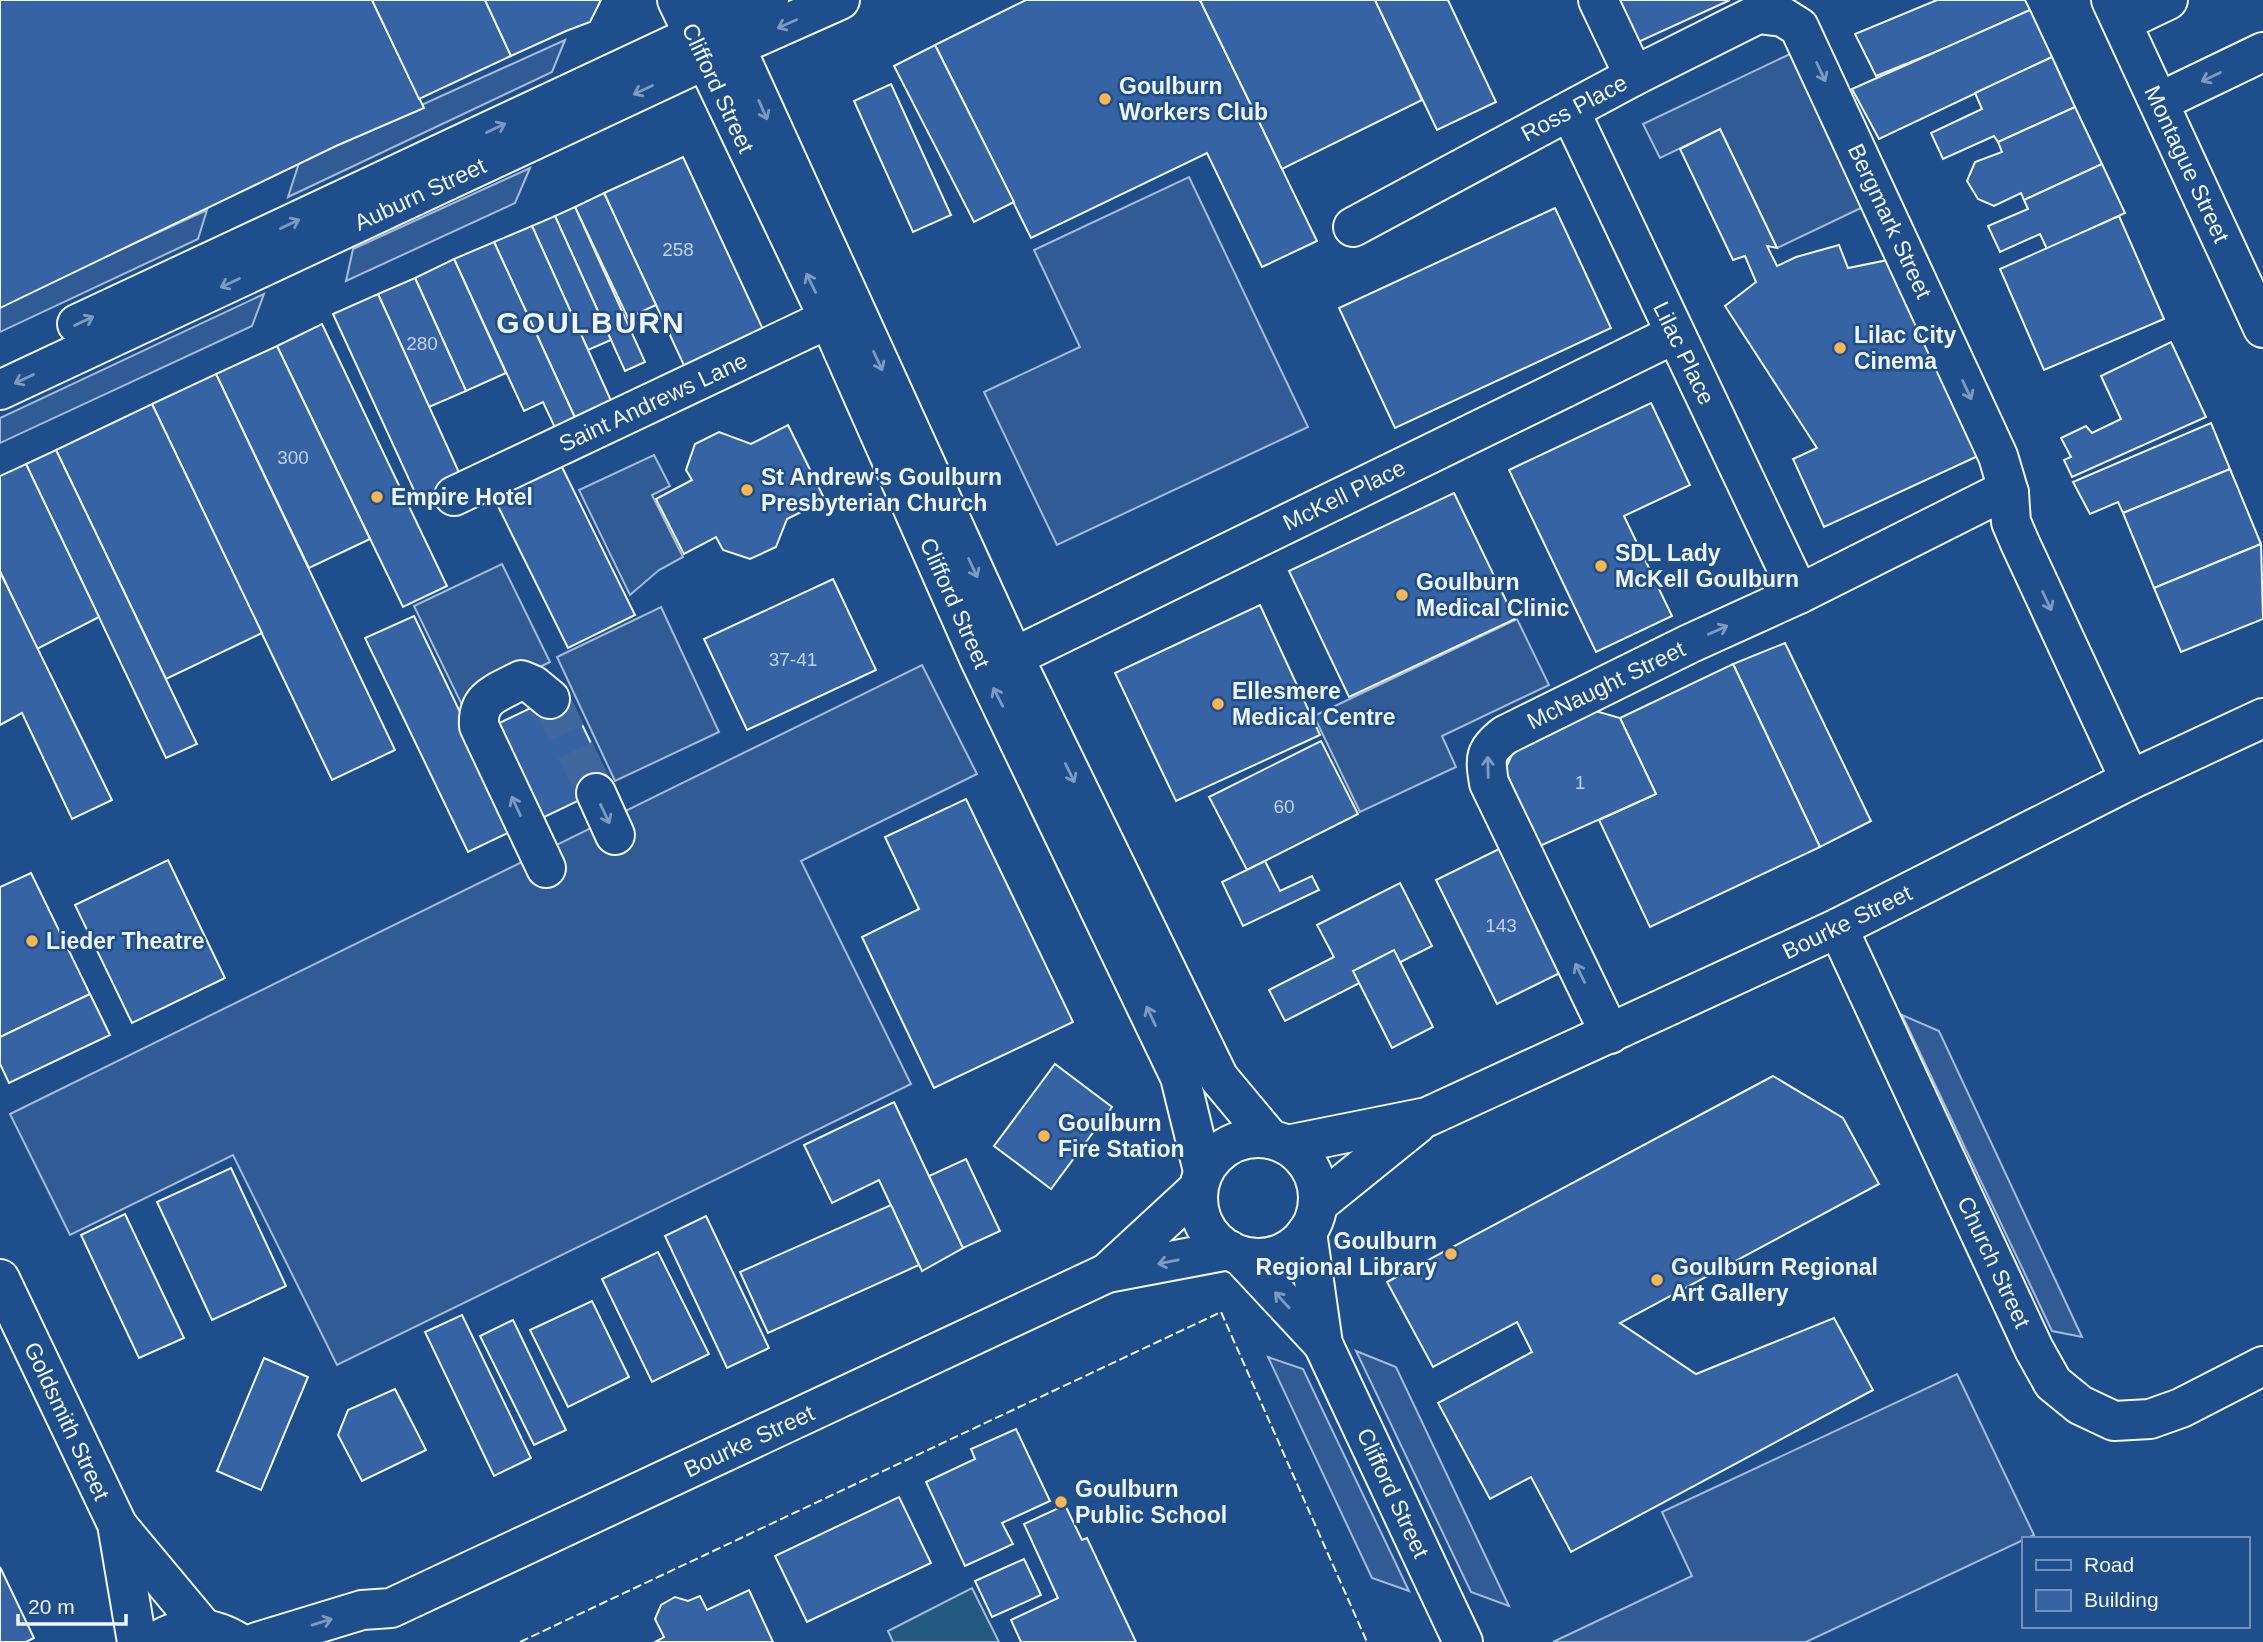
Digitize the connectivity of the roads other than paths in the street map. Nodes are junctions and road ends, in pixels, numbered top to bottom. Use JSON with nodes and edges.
{"nodes":[{"id":1,"x":677,"y":0,"type":"edge"},
{"id":2,"x":769,"y":0,"type":"edge"},
{"id":3,"x":840,"y":0,"type":"edge"},
{"id":4,"x":1598,"y":0,"type":"edge"},
{"id":5,"x":2168,"y":0,"type":"edge"},
{"id":6,"x":1787,"y":8,"type":"edge"},
{"id":7,"x":2116,"y":11,"type":"edge"},
{"id":8,"x":714,"y":33,"type":"edge"},
{"id":9,"x":2263,"y":52,"type":"edge"},
{"id":10,"x":1634,"y":76,"type":"junction"},
{"id":11,"x":2158,"y":102,"type":"junction"},
{"id":12,"x":1570,"y":111,"type":"junction"},
{"id":13,"x":1353,"y":227,"type":"dead end"},
{"id":14,"x":841,"y":313,"type":"junction"},
{"id":15,"x":2263,"y":328,"type":"edge"},
{"id":16,"x":1675,"y":334,"type":"junction"},
{"id":17,"x":0,"y":360,"type":"edge"},
{"id":18,"x":0,"y":390,"type":"edge"},
{"id":19,"x":2009,"y":493,"type":"junction"},
{"id":20,"x":454,"y":496,"type":"dead end"},
{"id":21,"x":1799,"y":594,"type":"junction"},
{"id":22,"x":1000,"y":653,"type":"junction"},
{"id":23,"x":550,"y":699,"type":"tunnel mouth"},
{"id":24,"x":2263,"y":718,"type":"edge"},
{"id":25,"x":1031,"y":728,"type":"junction"},
{"id":26,"x":2130,"y":780,"type":"junction"},
{"id":27,"x":596,"y":793,"type":"tunnel mouth"},
{"id":28,"x":615,"y":835,"type":"dead end"},
{"id":29,"x":546,"y":868,"type":"dead end"},
{"id":30,"x":1838,"y":928,"type":"junction"},
{"id":31,"x":1610,"y":1034,"type":"junction"},
{"id":32,"x":1427,"y":1116,"type":"junction"},
{"id":33,"x":1279,"y":1142,"type":"junction"},
{"id":34,"x":1201,"y":1180,"type":"junction"},
{"id":35,"x":1312,"y":1218,"type":"junction"},
{"id":36,"x":1235,"y":1253,"type":"junction"},
{"id":37,"x":1107,"y":1273,"type":"junction"},
{"id":38,"x":0,"y":1279,"type":"edge"},
{"id":39,"x":1323,"y":1344,"type":"junction"},
{"id":40,"x":2263,"y":1366,"type":"edge"},
{"id":41,"x":117,"y":1524,"type":"junction"},
{"id":42,"x":391,"y":1608,"type":"junction"},
{"id":43,"x":203,"y":1628,"type":"junction"},
{"id":44,"x":137,"y":1642,"type":"edge"},
{"id":45,"x":156,"y":1642,"type":"edge"},
{"id":46,"x":237,"y":1642,"type":"edge"},
{"id":47,"x":257,"y":1642,"type":"edge"},
{"id":48,"x":351,"y":1642,"type":"edge"},
{"id":49,"x":1463,"y":1642,"type":"edge"}],
"edges":[{"from":1,"to":8,"type":"street","name":"Clifford Street"},
{"from":2,"to":8,"type":"street","name":"Auburn Street"},
{"from":3,"to":8,"type":"street","name":"Auburn Street","one_way":true},
{"from":4,"to":10,"type":"street"},
{"from":5,"to":7,"type":"street"},
{"from":6,"to":10,"type":"street","name":"Ross Place"},
{"from":6,"to":19,"type":"street","name":"Bergmark Street","one_way":true},
{"from":7,"to":11,"type":"street","name":"Montague Street"},
{"from":8,"to":14,"type":"street","name":"Clifford Street"},
{"from":17,"to":8,"type":"street","name":"Auburn Street","one_way":true},
{"from":8,"to":18,"type":"street","name":"Auburn Street","one_way":true},
{"from":9,"to":11,"type":"street","one_way":true},
{"from":10,"to":12,"type":"street","name":"Ross Place"},
{"from":11,"to":15,"type":"street","name":"Montague Street"},
{"from":12,"to":13,"type":"street","name":"Ross Place"},
{"from":12,"to":16,"type":"street","name":"Lilac Place"},
{"from":14,"to":20,"type":"street","name":"Saint Andrews Lane"},
{"from":14,"to":22,"type":"street","name":"Clifford Street"},
{"from":16,"to":21,"type":"street","name":"Lilac Place"},
{"from":16,"to":22,"type":"street","name":"McKell Place"},
{"from":19,"to":21,"type":"street","name":"McNaught Street"},
{"from":19,"to":26,"type":"street","name":"Bergmark Street","one_way":true},
{"from":31,"to":21,"type":"street","name":"McNaught Street","one_way":true},
{"from":22,"to":25,"type":"street","name":"Clifford Street"},
{"from":29,"to":23,"type":"street","one_way":true},
{"from":24,"to":26,"type":"street","name":"Bourke Street"},
{"from":25,"to":33,"type":"street","name":"Clifford Street","one_way":true},
{"from":34,"to":25,"type":"street","name":"Clifford Street","one_way":true},
{"from":26,"to":30,"type":"street","name":"Bourke Street"},
{"from":27,"to":28,"type":"street","one_way":true},
{"from":30,"to":31,"type":"street","name":"Bourke Street"},
{"from":30,"to":40,"type":"street","name":"Church Street"},
{"from":31,"to":32,"type":"street","name":"Bourke Street"},
{"from":32,"to":33,"type":"street","name":"Bourke Street"},
{"from":32,"to":35,"type":"street","name":"Bourke Street"},
{"from":33,"to":34,"type":"street"},
{"from":33,"to":35,"type":"street"},
{"from":34,"to":36,"type":"street"},
{"from":34,"to":37,"type":"street","name":"Bourke Street"},
{"from":35,"to":36,"type":"street"},
{"from":35,"to":39,"type":"street","name":"Clifford Street"},
{"from":36,"to":37,"type":"street","name":"Bourke Street","one_way":true},
{"from":39,"to":36,"type":"street","name":"Clifford Street","one_way":true},
{"from":37,"to":42,"type":"street","name":"Bourke Street"},
{"from":38,"to":41,"type":"street","name":"Goldsmith Street"},
{"from":39,"to":49,"type":"street","name":"Clifford Street"},
{"from":41,"to":43,"type":"street","name":"Goldsmith Street"},
{"from":41,"to":44,"type":"street","name":"Goldsmith Street"},
{"from":47,"to":42,"type":"street","name":"Bourke Street","one_way":true},
{"from":42,"to":48,"type":"street","name":"Bourke Street"},
{"from":43,"to":45,"type":"street"},
{"from":43,"to":46,"type":"street"}]}
